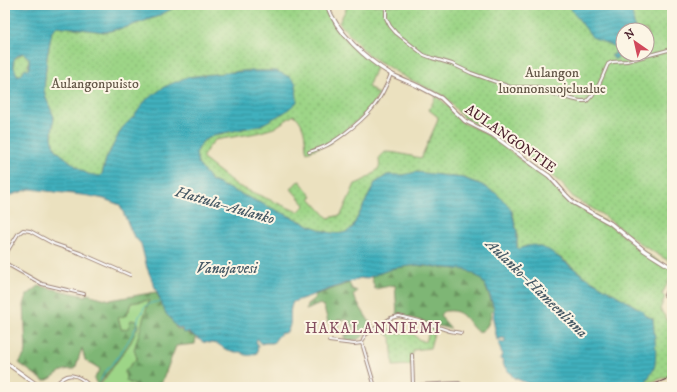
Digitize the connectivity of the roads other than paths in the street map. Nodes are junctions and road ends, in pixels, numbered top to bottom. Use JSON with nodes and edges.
{"nodes":[{"id":1,"x":327,"y":5,"type":"edge"},
{"id":2,"x":386,"y":5,"type":"edge"},
{"id":3,"x":672,"y":49,"type":"edge"},
{"id":4,"x":391,"y":74,"type":"junction"},
{"id":5,"x":309,"y":152,"type":"dead end"},
{"id":6,"x":5,"y":255,"type":"edge"},
{"id":7,"x":5,"y":263,"type":"edge"},
{"id":8,"x":672,"y":268,"type":"edge"},
{"id":9,"x":130,"y":275,"type":"dead end"},
{"id":10,"x":672,"y":280,"type":"edge"},
{"id":11,"x":84,"y":294,"type":"dead end"},
{"id":12,"x":672,"y":302,"type":"edge"},
{"id":13,"x":461,"y":333,"type":"dead end"},
{"id":14,"x":329,"y":341,"type":"dead end"},
{"id":15,"x":362,"y":343,"type":"junction"},
{"id":16,"x":412,"y":355,"type":"dead end"},
{"id":17,"x":5,"y":362,"type":"edge"},
{"id":18,"x":413,"y":385,"type":"junction"},
{"id":19,"x":40,"y":387,"type":"edge"},
{"id":20,"x":54,"y":387,"type":"edge"},
{"id":21,"x":91,"y":387,"type":"edge"},
{"id":22,"x":375,"y":387,"type":"edge"},
{"id":23,"x":378,"y":387,"type":"edge"},
{"id":24,"x":464,"y":387,"type":"edge"}],
"edges":[{"from":1,"to":4,"type":"main road","name":"AULANGONTIE"},
{"from":2,"to":3,"type":"street"},
{"from":4,"to":5,"type":"street"},
{"from":4,"to":8,"type":"main road","name":"AULANGONTIE"},
{"from":6,"to":9,"type":"street"},
{"from":7,"to":11,"type":"street"},
{"from":10,"to":12,"type":"street"},
{"from":13,"to":15,"type":"street"},
{"from":14,"to":15,"type":"street"},
{"from":15,"to":22,"type":"street"},
{"from":16,"to":18,"type":"street"},
{"from":17,"to":19,"type":"main road"},
{"from":18,"to":23,"type":"street"},
{"from":18,"to":24,"type":"street"},
{"from":20,"to":21,"type":"street"}]}
